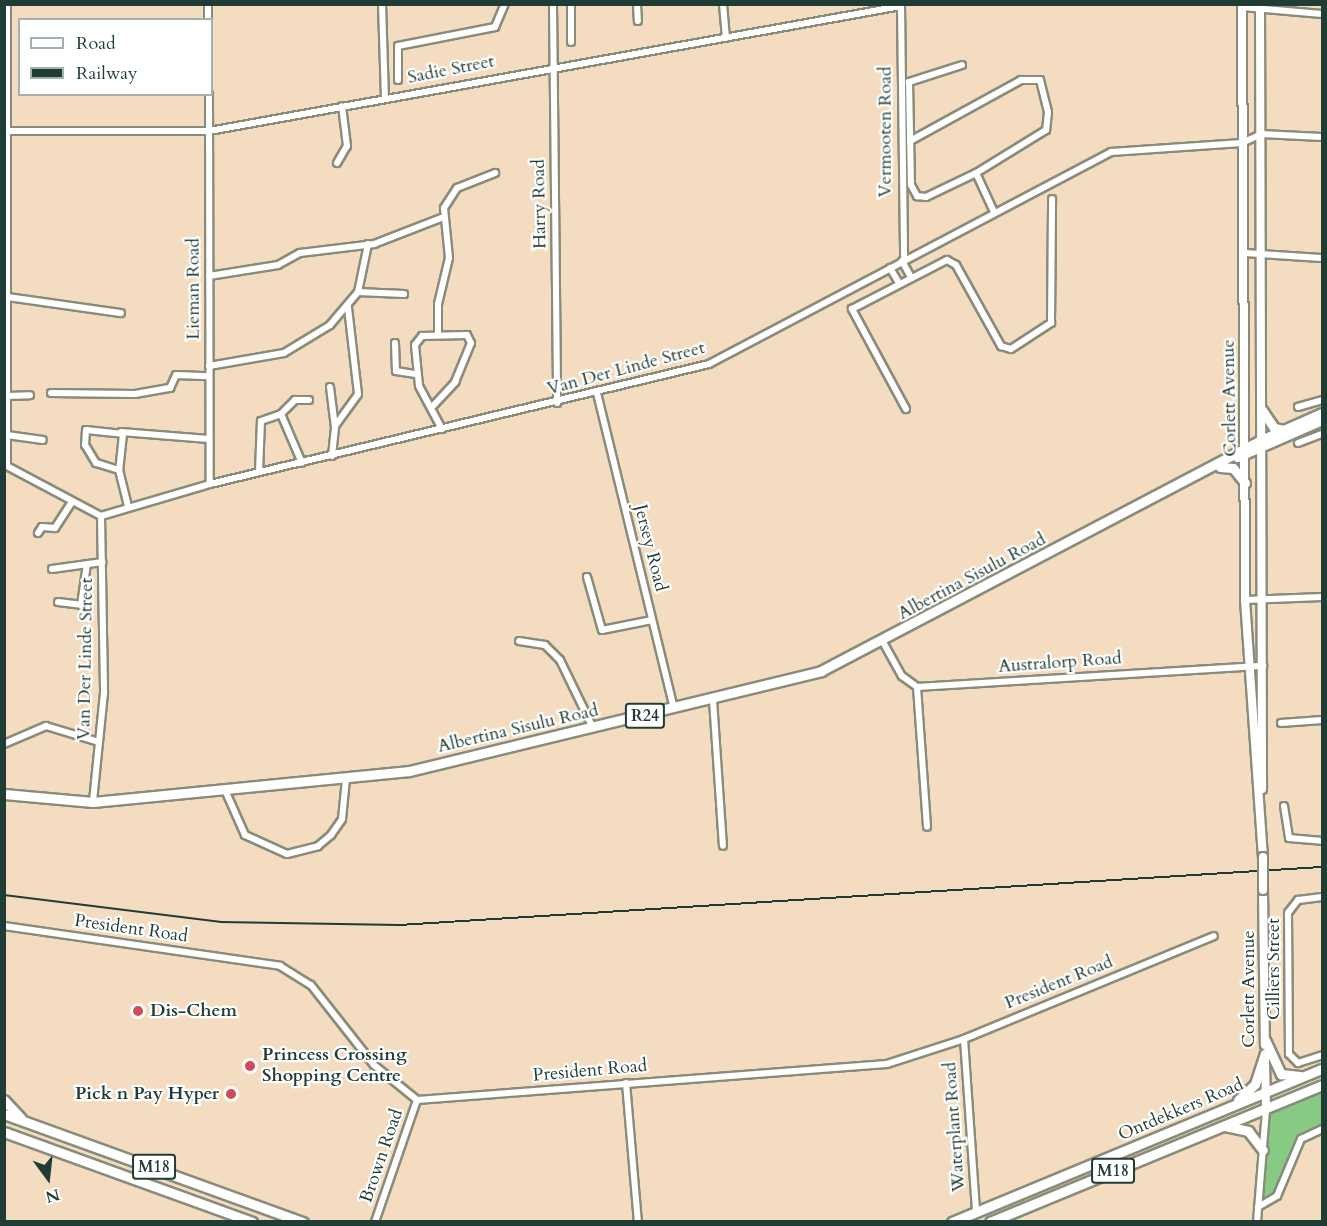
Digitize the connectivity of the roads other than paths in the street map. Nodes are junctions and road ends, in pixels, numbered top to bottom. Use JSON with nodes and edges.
{"nodes":[{"id":1,"x":7,"y":4,"type":"edge"},
{"id":2,"x":382,"y":4,"type":"edge"},
{"id":3,"x":505,"y":4,"type":"edge"},
{"id":4,"x":553,"y":4,"type":"edge"},
{"id":5,"x":571,"y":4,"type":"edge"},
{"id":6,"x":638,"y":4,"type":"edge"},
{"id":7,"x":723,"y":4,"type":"edge"},
{"id":8,"x":901,"y":5,"type":"edge"},
{"id":9,"x":1242,"y":6,"type":"edge"},
{"id":10,"x":1260,"y":6,"type":"edge"},
{"id":11,"x":1323,"y":14,"type":"edge"},
{"id":12,"x":638,"y":21,"type":"dead end"},
{"id":13,"x":726,"y":38,"type":"junction"},
{"id":14,"x":571,"y":42,"type":"dead end"},
{"id":15,"x":962,"y":65,"type":"dead end"},
{"id":16,"x":553,"y":67,"type":"junction"},
{"id":17,"x":399,"y":80,"type":"dead end"},
{"id":18,"x":209,"y":96,"type":"edge"},
{"id":19,"x":385,"y":98,"type":"junction"},
{"id":20,"x":342,"y":106,"type":"junction"},
{"id":21,"x":5,"y":131,"type":"edge"},
{"id":22,"x":209,"y":131,"type":"junction"},
{"id":23,"x":1261,"y":134,"type":"junction"},
{"id":24,"x":1323,"y":136,"type":"edge"},
{"id":25,"x":910,"y":141,"type":"junction"},
{"id":26,"x":1242,"y":142,"type":"junction"},
{"id":27,"x":337,"y":163,"type":"dead end"},
{"id":28,"x":495,"y":172,"type":"dead end"},
{"id":29,"x":976,"y":173,"type":"junction"},
{"id":30,"x":1052,"y":199,"type":"dead end"},
{"id":31,"x":994,"y":212,"type":"junction"},
{"id":32,"x":441,"y":218,"type":"junction"},
{"id":33,"x":368,"y":244,"type":"junction"},
{"id":34,"x":1244,"y":253,"type":"junction"},
{"id":35,"x":1262,"y":253,"type":"junction"},
{"id":36,"x":1323,"y":258,"type":"edge"},
{"id":37,"x":903,"y":260,"type":"junction"},
{"id":38,"x":890,"y":268,"type":"junction"},
{"id":39,"x":208,"y":276,"type":"junction"},
{"id":40,"x":911,"y":278,"type":"junction"},
{"id":41,"x":899,"y":283,"type":"junction"},
{"id":42,"x":358,"y":292,"type":"junction"},
{"id":43,"x":404,"y":294,"type":"dead end"},
{"id":44,"x":8,"y":297,"type":"junction"},
{"id":45,"x":348,"y":307,"type":"junction"},
{"id":46,"x":121,"y":313,"type":"dead end"},
{"id":47,"x":438,"y":333,"type":"junction"},
{"id":48,"x":395,"y":343,"type":"dead end"},
{"id":49,"x":209,"y":366,"type":"junction"},
{"id":50,"x":416,"y":374,"type":"junction"},
{"id":51,"x":209,"y":376,"type":"junction"},
{"id":52,"x":330,"y":387,"type":"dead end"},
{"id":53,"x":51,"y":393,"type":"dead end"},
{"id":54,"x":597,"y":393,"type":"junction"},
{"id":55,"x":30,"y":395,"type":"dead end"},
{"id":56,"x":7,"y":396,"type":"junction"},
{"id":57,"x":309,"y":400,"type":"dead end"},
{"id":58,"x":1323,"y":400,"type":"edge"},
{"id":59,"x":557,"y":403,"type":"junction"},
{"id":60,"x":433,"y":406,"type":"junction"},
{"id":61,"x":1298,"y":406,"type":"dead end"},
{"id":62,"x":906,"y":409,"type":"dead end"},
{"id":63,"x":1262,"y":410,"type":"junction"},
{"id":64,"x":1323,"y":413,"type":"edge"},
{"id":65,"x":281,"y":414,"type":"junction"},
{"id":66,"x":1323,"y":420,"type":"edge"},
{"id":67,"x":335,"y":426,"type":"junction"},
{"id":68,"x":442,"y":429,"type":"junction"},
{"id":69,"x":1284,"y":429,"type":"junction"},
{"id":70,"x":121,"y":432,"type":"junction"},
{"id":71,"x":1323,"y":434,"type":"edge"},
{"id":72,"x":7,"y":435,"type":"junction"},
{"id":73,"x":209,"y":439,"type":"junction"},
{"id":74,"x":43,"y":440,"type":"dead end"},
{"id":75,"x":1298,"y":443,"type":"dead end"},
{"id":76,"x":1263,"y":444,"type":"junction"},
{"id":77,"x":1245,"y":452,"type":"junction"},
{"id":78,"x":332,"y":456,"type":"junction"},
{"id":79,"x":302,"y":462,"type":"junction"},
{"id":80,"x":6,"y":466,"type":"edge"},
{"id":81,"x":1214,"y":468,"type":"junction"},
{"id":82,"x":119,"y":470,"type":"junction"},
{"id":83,"x":259,"y":472,"type":"junction"},
{"id":84,"x":1245,"y":483,"type":"junction"},
{"id":85,"x":210,"y":484,"type":"junction"},
{"id":86,"x":72,"y":502,"type":"junction"},
{"id":87,"x":128,"y":507,"type":"junction"},
{"id":88,"x":101,"y":516,"type":"junction"},
{"id":89,"x":38,"y":533,"type":"dead end"},
{"id":90,"x":103,"y":562,"type":"junction"},
{"id":91,"x":87,"y":564,"type":"junction"},
{"id":92,"x":52,"y":569,"type":"dead end"},
{"id":93,"x":587,"y":577,"type":"dead end"},
{"id":94,"x":1323,"y":597,"type":"edge"},
{"id":95,"x":1245,"y":600,"type":"junction"},
{"id":96,"x":1263,"y":601,"type":"junction"},
{"id":97,"x":58,"y":602,"type":"dead end"},
{"id":98,"x":652,"y":620,"type":"junction"},
{"id":99,"x":519,"y":641,"type":"dead end"},
{"id":100,"x":883,"y":642,"type":"junction"},
{"id":101,"x":1247,"y":664,"type":"junction"},
{"id":102,"x":1263,"y":666,"type":"junction"},
{"id":103,"x":917,"y":687,"type":"junction"},
{"id":104,"x":713,"y":700,"type":"junction"},
{"id":105,"x":674,"y":709,"type":"junction"},
{"id":106,"x":1323,"y":720,"type":"edge"},
{"id":107,"x":1281,"y":723,"type":"dead end"},
{"id":108,"x":593,"y":729,"type":"junction"},
{"id":109,"x":99,"y":742,"type":"junction"},
{"id":110,"x":4,"y":744,"type":"edge"},
{"id":111,"x":346,"y":779,"type":"junction"},
{"id":112,"x":225,"y":790,"type":"junction"},
{"id":113,"x":1261,"y":791,"type":"junction"},
{"id":114,"x":4,"y":795,"type":"edge"},
{"id":115,"x":93,"y":801,"type":"junction"},
{"id":116,"x":1284,"y":806,"type":"dead end"},
{"id":117,"x":927,"y":827,"type":"dead end"},
{"id":118,"x":1323,"y":841,"type":"edge"},
{"id":119,"x":723,"y":846,"type":"dead end"},
{"id":120,"x":1323,"y":897,"type":"edge"},
{"id":121,"x":4,"y":926,"type":"edge"},
{"id":122,"x":1214,"y":936,"type":"dead end"},
{"id":123,"x":964,"y":1039,"type":"junction"},
{"id":124,"x":1265,"y":1040,"type":"junction"},
{"id":125,"x":1265,"y":1054,"type":"junction"},
{"id":126,"x":1323,"y":1055,"type":"edge"},
{"id":127,"x":1323,"y":1069,"type":"edge"},
{"id":128,"x":1306,"y":1076,"type":"junction"},
{"id":129,"x":626,"y":1083,"type":"junction"},
{"id":130,"x":1323,"y":1085,"type":"edge"},
{"id":131,"x":1265,"y":1093,"type":"junction"},
{"id":132,"x":4,"y":1100,"type":"edge"},
{"id":133,"x":417,"y":1100,"type":"junction"},
{"id":134,"x":1266,"y":1108,"type":"junction"},
{"id":135,"x":1223,"y":1110,"type":"junction"},
{"id":136,"x":4,"y":1114,"type":"edge"},
{"id":137,"x":21,"y":1119,"type":"junction"},
{"id":138,"x":1223,"y":1126,"type":"junction"},
{"id":139,"x":1323,"y":1129,"type":"edge"},
{"id":140,"x":5,"y":1133,"type":"edge"},
{"id":141,"x":1263,"y":1150,"type":"junction"},
{"id":142,"x":1258,"y":1207,"type":"junction"},
{"id":143,"x":976,"y":1212,"type":"junction"},
{"id":144,"x":252,"y":1221,"type":"edge"},
{"id":145,"x":303,"y":1221,"type":"edge"},
{"id":146,"x":375,"y":1221,"type":"edge"},
{"id":147,"x":638,"y":1221,"type":"edge"},
{"id":148,"x":952,"y":1221,"type":"edge"},
{"id":149,"x":990,"y":1221,"type":"edge"},
{"id":150,"x":1257,"y":1221,"type":"edge"}],
"edges":[{"from":1,"to":21,"type":"street"},
{"from":2,"to":19,"type":"street"},
{"from":3,"to":17,"type":"street"},
{"from":4,"to":16,"type":"street","name":"Harry Road"},
{"from":5,"to":14,"type":"street"},
{"from":6,"to":12,"type":"street"},
{"from":7,"to":13,"type":"street"},
{"from":8,"to":13,"type":"street","name":"Sadie Street"},
{"from":8,"to":37,"type":"street","name":"Vermooten Road"},
{"from":9,"to":10,"type":"street"},
{"from":9,"to":26,"type":"street","name":"Corlett Avenue"},
{"from":10,"to":11,"type":"street"},
{"from":10,"to":23,"type":"street","name":"Corlett Avenue"},
{"from":13,"to":16,"type":"street","name":"Sadie Street"},
{"from":15,"to":25,"type":"street"},
{"from":16,"to":19,"type":"street","name":"Sadie Street"},
{"from":16,"to":59,"type":"street","name":"Harry Road"},
{"from":18,"to":22,"type":"street","name":"Lieman Road"},
{"from":19,"to":20,"type":"street","name":"Sadie Street"},
{"from":20,"to":22,"type":"street","name":"Sadie Street"},
{"from":20,"to":27,"type":"street"},
{"from":21,"to":22,"type":"street","name":"Sadie Street"},
{"from":21,"to":44,"type":"street"},
{"from":22,"to":39,"type":"street","name":"Lieman Road"},
{"from":23,"to":24,"type":"street"},
{"from":23,"to":26,"type":"street","name":"Van Der Linde Street"},
{"from":23,"to":35,"type":"street","name":"Corlett Avenue"},
{"from":25,"to":29,"type":"street"},
{"from":25,"to":29,"type":"street"},
{"from":26,"to":31,"type":"street","name":"Van Der Linde Street"},
{"from":26,"to":34,"type":"street","name":"Corlett Avenue"},
{"from":28,"to":32,"type":"street"},
{"from":29,"to":31,"type":"street"},
{"from":30,"to":40,"type":"street"},
{"from":31,"to":37,"type":"street","name":"Van Der Linde Street"},
{"from":32,"to":33,"type":"street"},
{"from":32,"to":47,"type":"street"},
{"from":33,"to":39,"type":"street"},
{"from":33,"to":42,"type":"street"},
{"from":34,"to":35,"type":"street"},
{"from":34,"to":77,"type":"street","name":"Corlett Avenue"},
{"from":35,"to":36,"type":"street"},
{"from":35,"to":63,"type":"street","name":"Corlett Avenue"},
{"from":37,"to":38,"type":"street","name":"Van Der Linde Street"},
{"from":37,"to":40,"type":"street"},
{"from":38,"to":41,"type":"street"},
{"from":38,"to":54,"type":"street","name":"Van Der Linde Street"},
{"from":39,"to":49,"type":"street","name":"Lieman Road"},
{"from":40,"to":41,"type":"street"},
{"from":41,"to":62,"type":"street"},
{"from":42,"to":43,"type":"street"},
{"from":42,"to":45,"type":"street"},
{"from":44,"to":46,"type":"street"},
{"from":44,"to":56,"type":"street"},
{"from":45,"to":49,"type":"street"},
{"from":45,"to":67,"type":"street"},
{"from":47,"to":50,"type":"street"},
{"from":47,"to":60,"type":"street"},
{"from":48,"to":50,"type":"street"},
{"from":49,"to":51,"type":"street","name":"Lieman Road"},
{"from":50,"to":60,"type":"street"},
{"from":51,"to":53,"type":"street"},
{"from":51,"to":73,"type":"street","name":"Lieman Road"},
{"from":52,"to":67,"type":"street"},
{"from":54,"to":59,"type":"street","name":"Van Der Linde Street"},
{"from":54,"to":98,"type":"street","name":"Jersey Road"},
{"from":55,"to":56,"type":"street"},
{"from":56,"to":72,"type":"street"},
{"from":57,"to":65,"type":"street"},
{"from":58,"to":61,"type":"street"},
{"from":59,"to":68,"type":"street","name":"Van Der Linde Street"},
{"from":60,"to":68,"type":"street"},
{"from":63,"to":69,"type":"main road"},
{"from":63,"to":76,"type":"street","name":"Corlett Avenue"},
{"from":64,"to":69,"type":"main road","name":"Albertina Sisulu Road","number":"R24"},
{"from":65,"to":79,"type":"street"},
{"from":65,"to":83,"type":"street"},
{"from":66,"to":76,"type":"main road","name":"Albertina Sisulu Road","number":"R24"},
{"from":67,"to":78,"type":"street"},
{"from":68,"to":78,"type":"street","name":"Van Der Linde Street"},
{"from":69,"to":76,"type":"main road","name":"Albertina Sisulu Road","number":"R24"},
{"from":70,"to":73,"type":"street"},
{"from":70,"to":82,"type":"street"},
{"from":70,"to":82,"type":"street"},
{"from":71,"to":75,"type":"street"},
{"from":72,"to":74,"type":"street"},
{"from":72,"to":80,"type":"street"},
{"from":73,"to":85,"type":"street","name":"Lieman Road"},
{"from":76,"to":77,"type":"main road","name":"Albertina Sisulu Road","number":"R24"},
{"from":76,"to":96,"type":"street","name":"Corlett Avenue"},
{"from":77,"to":81,"type":"main road","name":"Albertina Sisulu Road","number":"R24"},
{"from":77,"to":84,"type":"street","name":"Corlett Avenue"},
{"from":78,"to":79,"type":"street","name":"Van Der Linde Street"},
{"from":79,"to":83,"type":"street","name":"Van Der Linde Street"},
{"from":80,"to":86,"type":"street"},
{"from":81,"to":84,"type":"main road"},
{"from":81,"to":100,"type":"main road","name":"Albertina Sisulu Road","number":"R24"},
{"from":82,"to":87,"type":"street"},
{"from":83,"to":85,"type":"street","name":"Van Der Linde Street"},
{"from":84,"to":95,"type":"street","name":"Corlett Avenue"},
{"from":85,"to":87,"type":"street","name":"Van Der Linde Street"},
{"from":86,"to":88,"type":"street"},
{"from":86,"to":89,"type":"street"},
{"from":87,"to":88,"type":"street","name":"Van Der Linde Street"},
{"from":88,"to":90,"type":"street","name":"Van Der Linde Street"},
{"from":90,"to":91,"type":"street"},
{"from":90,"to":109,"type":"street","name":"Van Der Linde Street"},
{"from":91,"to":92,"type":"street"},
{"from":91,"to":97,"type":"street"},
{"from":93,"to":98,"type":"street"},
{"from":94,"to":96,"type":"street"},
{"from":95,"to":96,"type":"street"},
{"from":95,"to":101,"type":"street","name":"Corlett Avenue"},
{"from":96,"to":102,"type":"street","name":"Corlett Avenue"},
{"from":98,"to":105,"type":"street","name":"Jersey Road"},
{"from":99,"to":108,"type":"street"},
{"from":100,"to":103,"type":"street"},
{"from":100,"to":104,"type":"main road","name":"Albertina Sisulu Road","number":"R24"},
{"from":101,"to":102,"type":"street","name":"Australorp Road"},
{"from":101,"to":103,"type":"street","name":"Australorp Road"},
{"from":101,"to":113,"type":"street","name":"Corlett Avenue"},
{"from":102,"to":113,"type":"street","name":"Corlett Avenue"},
{"from":103,"to":117,"type":"street"},
{"from":104,"to":105,"type":"main road","name":"Albertina Sisulu Road","number":"R24"},
{"from":104,"to":119,"type":"street"},
{"from":105,"to":108,"type":"main road","name":"Albertina Sisulu Road","number":"R24"},
{"from":106,"to":107,"type":"street"},
{"from":108,"to":111,"type":"main road","name":"Albertina Sisulu Road","number":"R24"},
{"from":109,"to":110,"type":"street"},
{"from":109,"to":115,"type":"street","name":"Van Der Linde Street"},
{"from":111,"to":112,"type":"main road","name":"Albertina Sisulu Road","number":"R24"},
{"from":111,"to":112,"type":"street"},
{"from":112,"to":115,"type":"main road","name":"Albertina Sisulu Road","number":"R24"},
{"from":113,"to":124,"type":"street","name":"Corlett Avenue","bridge":true},
{"from":114,"to":115,"type":"main road","name":"Albertina Sisulu Road","number":"R24"},
{"from":116,"to":118,"type":"street"},
{"from":120,"to":126,"type":"street","name":"Cilliers Street"},
{"from":121,"to":133,"type":"street","name":"President Road"},
{"from":122,"to":123,"type":"street","name":"President Road"},
{"from":123,"to":129,"type":"street","name":"President Road"},
{"from":123,"to":143,"type":"street","name":"Waterplant Road"},
{"from":124,"to":125,"type":"street","name":"Corlett Avenue"},
{"from":124,"to":128,"type":"main road"},
{"from":125,"to":131,"type":"street","name":"Corlett Avenue"},
{"from":125,"to":135,"type":"main road"},
{"from":127,"to":128,"type":"main road","name":"Ontdekkers Road","number":"M18"},
{"from":128,"to":131,"type":"main road","name":"Ontdekkers Road","number":"M18"},
{"from":129,"to":133,"type":"street","name":"President Road"},
{"from":129,"to":147,"type":"street"},
{"from":130,"to":134,"type":"main road","name":"Ontdekkers Road","number":"M18"},
{"from":131,"to":134,"type":"street","name":"Corlett Avenue"},
{"from":131,"to":135,"type":"main road","name":"Ontdekkers Road","number":"M18"},
{"from":132,"to":137,"type":"main road"},
{"from":133,"to":146,"type":"street","name":"Brown Road"},
{"from":134,"to":138,"type":"main road","name":"Ontdekkers Road","number":"M18"},
{"from":134,"to":141,"type":"street","name":"Corlett Avenue"},
{"from":135,"to":143,"type":"main road","name":"Ontdekkers Road","number":"M18"},
{"from":136,"to":137,"type":"main road","number":"M18"},
{"from":137,"to":145,"type":"main road","number":"M18"},
{"from":138,"to":141,"type":"main road"},
{"from":138,"to":149,"type":"main road","name":"Ontdekkers Road","number":"M18"},
{"from":139,"to":142,"type":"street"},
{"from":140,"to":144,"type":"main road","number":"M18"},
{"from":141,"to":142,"type":"street","name":"Corlett Avenue"},
{"from":142,"to":150,"type":"street","name":"Corlett Avenue"},
{"from":143,"to":148,"type":"main road","name":"Ontdekkers Road","number":"M18"}]}
